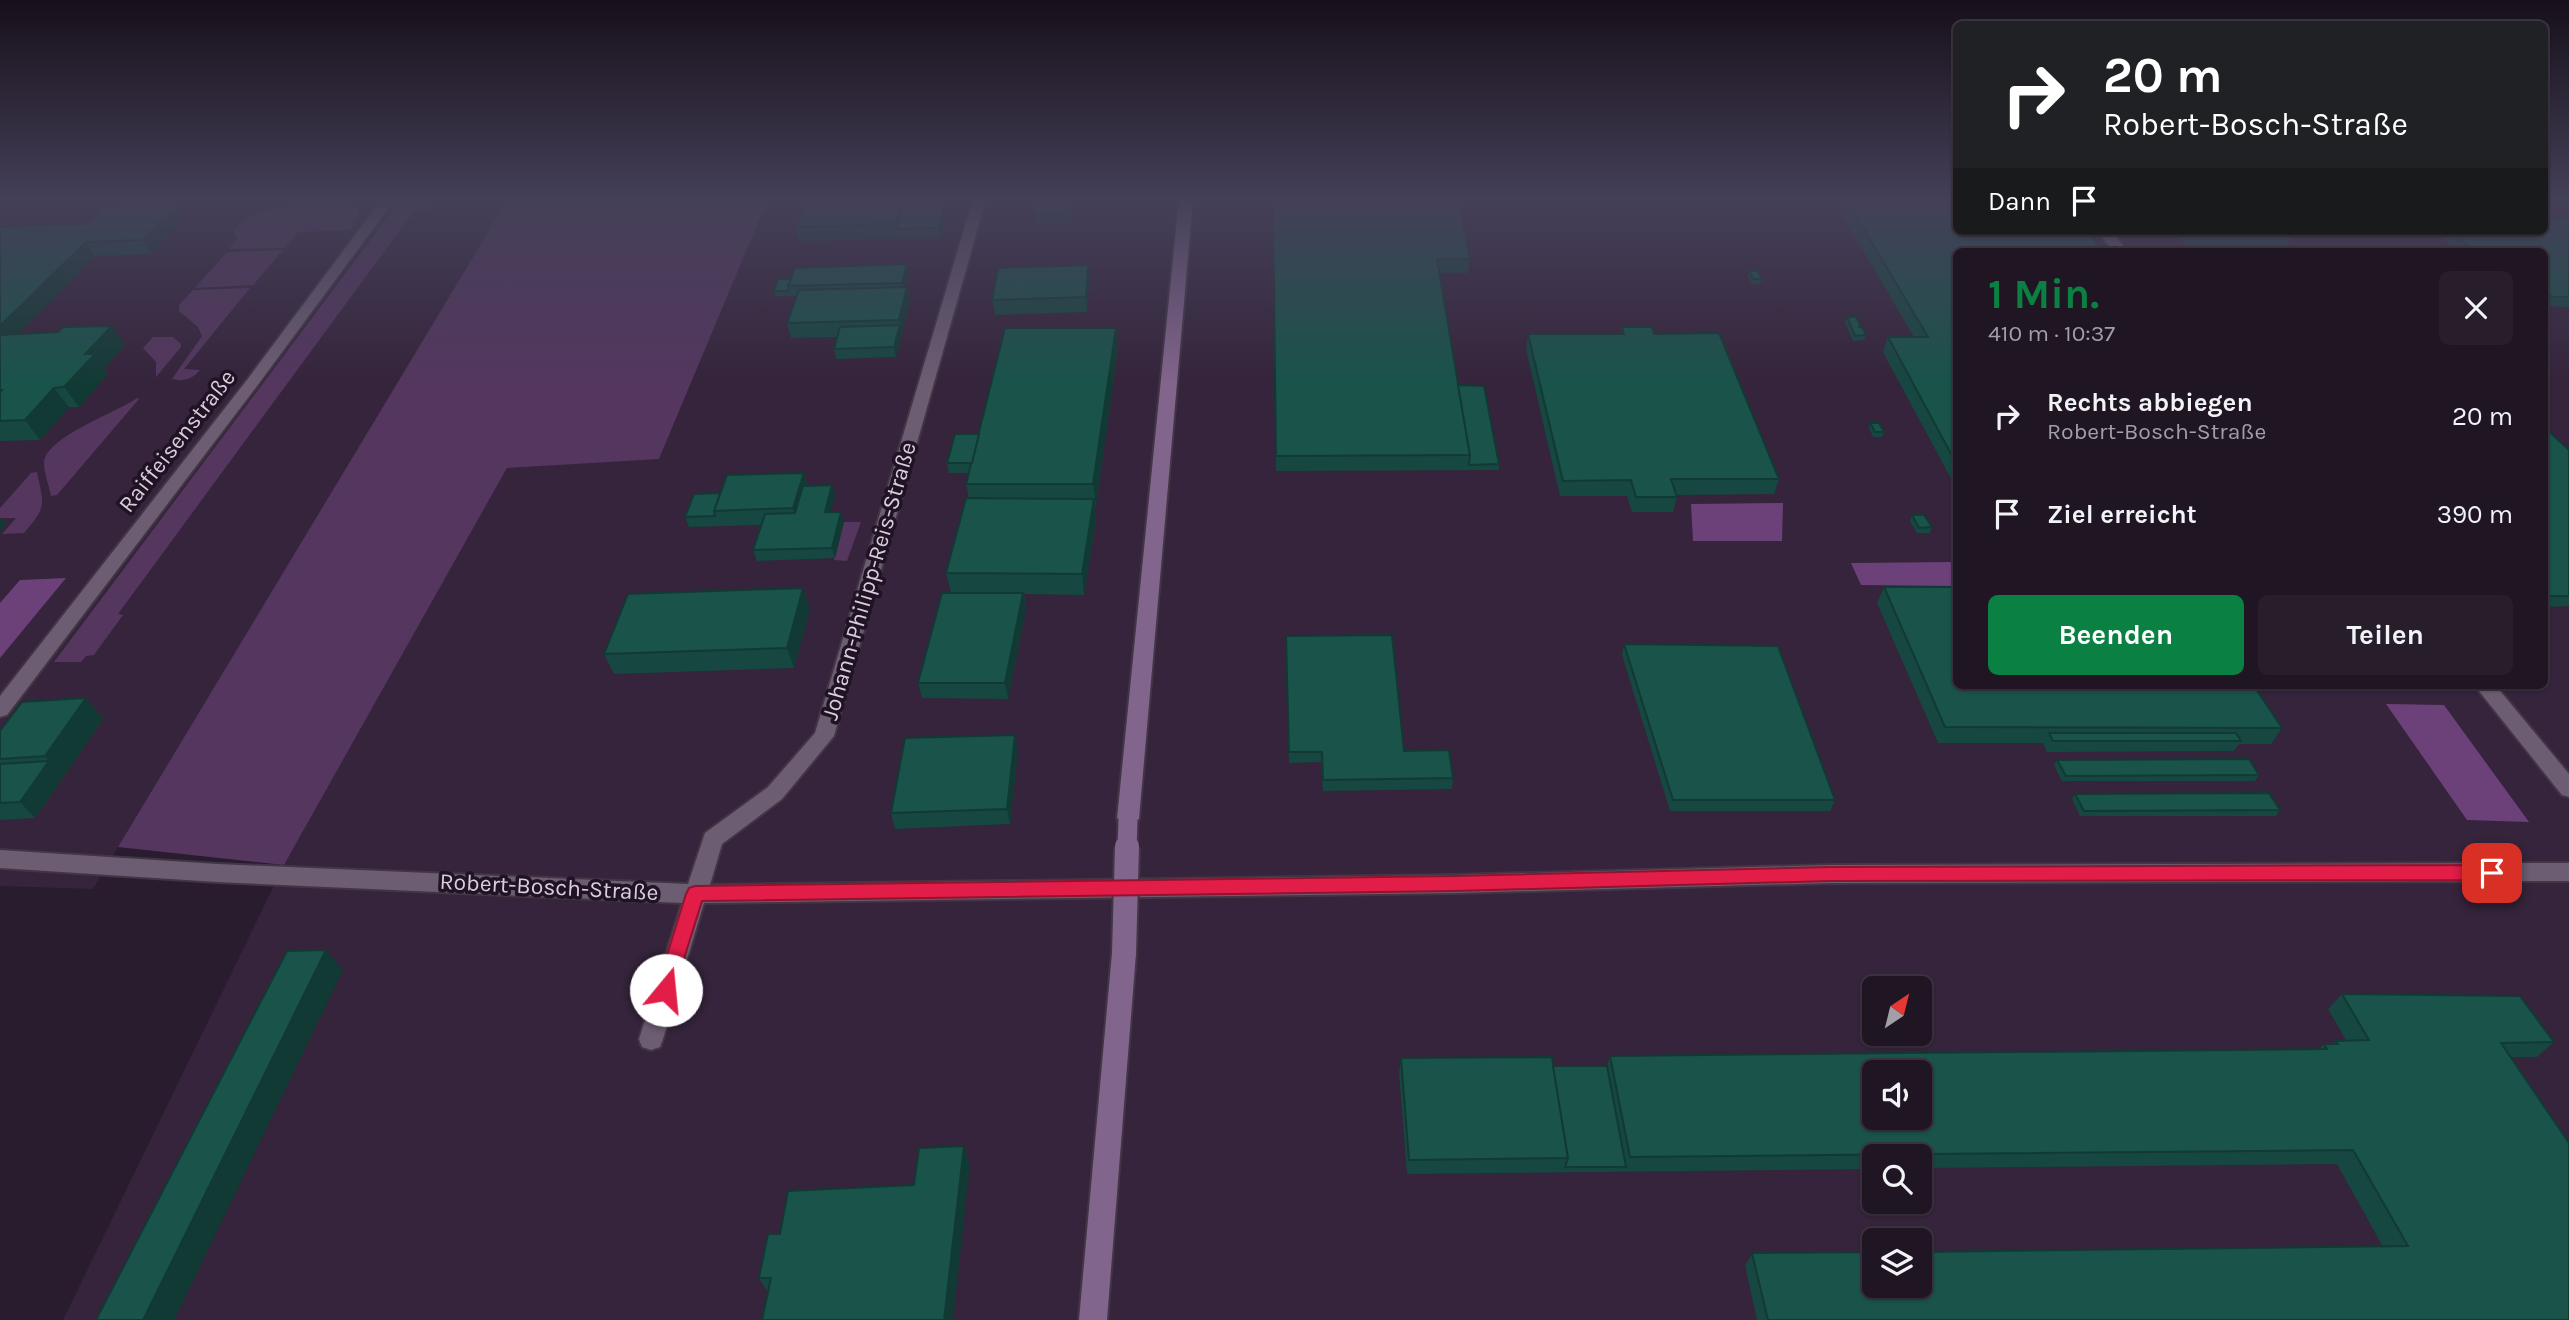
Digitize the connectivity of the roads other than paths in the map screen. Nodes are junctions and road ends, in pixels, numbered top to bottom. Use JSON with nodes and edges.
{"nodes":[{"id":1,"x":343,"y":261,"type":"edge"},
{"id":2,"x":961,"y":261,"type":"edge"},
{"id":3,"x":1180,"y":261,"type":"edge"},
{"id":4,"x":2487,"y":689,"type":"edge"},
{"id":5,"x":0,"y":710,"type":"edge"},
{"id":6,"x":2569,"y":789,"type":"edge"},
{"id":7,"x":0,"y":859,"type":"edge"},
{"id":8,"x":2569,"y":872,"type":"edge"},
{"id":9,"x":695,"y":894,"type":"junction"},
{"id":10,"x":651,"y":1039,"type":"dead end"},
{"id":11,"x":1093,"y":1320,"type":"edge"}],
"edges":[{"from":1,"to":5,"type":"street","name":"Raiffeisenstraße"},
{"from":2,"to":9,"type":"street","name":"Johann-Philipp-Reis-Straße"},
{"from":3,"to":11,"type":"main road","bridge":true},
{"from":4,"to":6,"type":"street"},
{"from":7,"to":9,"type":"street","name":"Robert-Bosch-Straße"},
{"from":8,"to":9,"type":"street","name":"Robert-Bosch-Straße"},
{"from":9,"to":10,"type":"street","name":"Johann-Philipp-Reis-Straße"}]}
